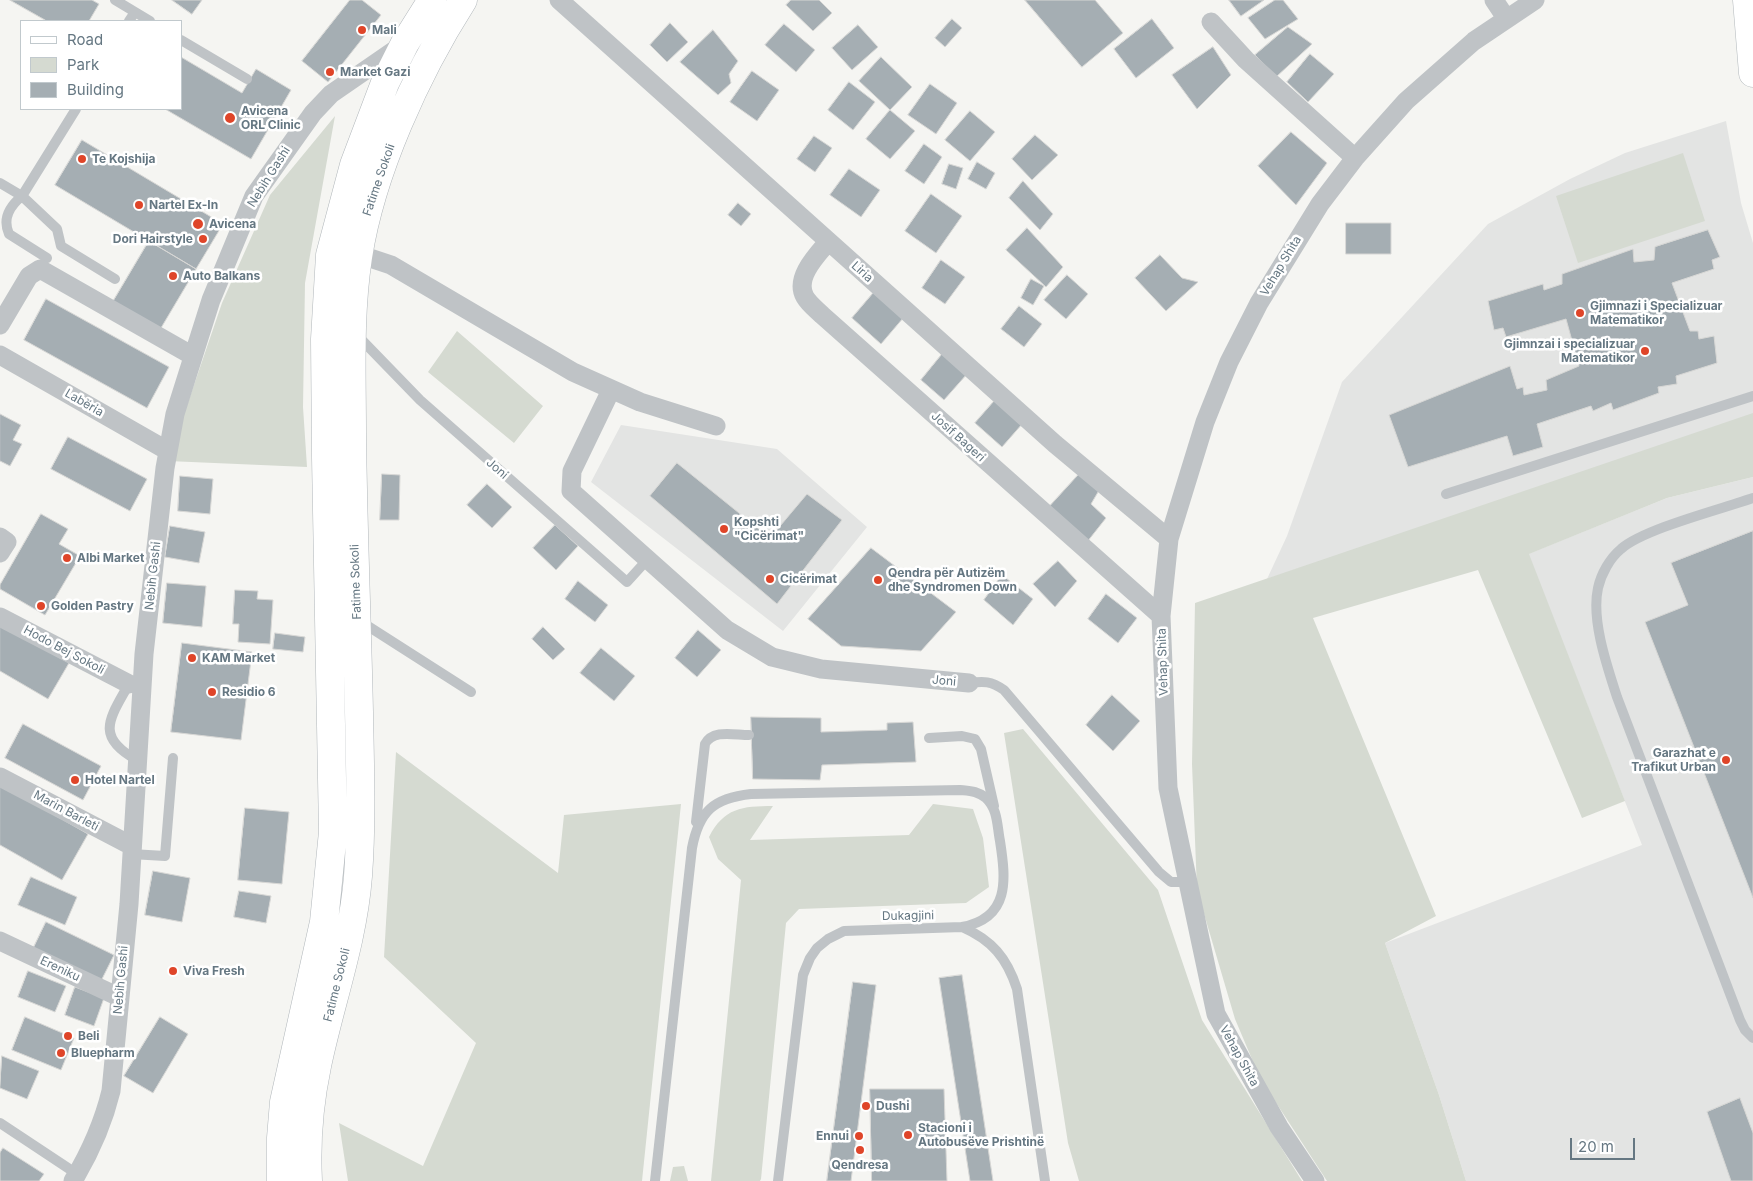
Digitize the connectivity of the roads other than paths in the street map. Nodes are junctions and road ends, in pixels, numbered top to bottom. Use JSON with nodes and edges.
{"nodes":[{"id":1,"x":115,"y":0,"type":"edge"},
{"id":2,"x":432,"y":0,"type":"edge"},
{"id":3,"x":463,"y":0,"type":"edge"},
{"id":4,"x":559,"y":0,"type":"edge"},
{"id":5,"x":1494,"y":0,"type":"edge"},
{"id":6,"x":1535,"y":0,"type":"edge"},
{"id":7,"x":1747,"y":0,"type":"edge"},
{"id":8,"x":132,"y":17,"type":"edge"},
{"id":9,"x":1506,"y":18,"type":"junction"},
{"id":10,"x":146,"y":20,"type":"edge"},
{"id":11,"x":1211,"y":22,"type":"dead end"},
{"id":12,"x":182,"y":41,"type":"edge"},
{"id":13,"x":405,"y":42,"type":"junction"},
{"id":14,"x":1753,"y":73,"type":"edge"},
{"id":15,"x":247,"y":79,"type":"dead end"},
{"id":16,"x":75,"y":110,"type":"edge"},
{"id":17,"x":1355,"y":158,"type":"junction"},
{"id":18,"x":0,"y":183,"type":"edge"},
{"id":19,"x":346,"y":191,"type":"junction"},
{"id":20,"x":22,"y":196,"type":"junction"},
{"id":21,"x":373,"y":198,"type":"junction"},
{"id":22,"x":828,"y":242,"type":"junction"},
{"id":23,"x":358,"y":254,"type":"junction"},
{"id":24,"x":47,"y":258,"type":"dead end"},
{"id":25,"x":115,"y":279,"type":"dead end"},
{"id":26,"x":0,"y":325,"type":"edge"},
{"id":27,"x":351,"y":329,"type":"junction"},
{"id":28,"x":0,"y":355,"type":"edge"},
{"id":29,"x":192,"y":356,"type":"junction"},
{"id":30,"x":610,"y":390,"type":"junction"},
{"id":31,"x":1753,"y":396,"type":"edge"},
{"id":32,"x":716,"y":426,"type":"dead end"},
{"id":33,"x":168,"y":451,"type":"junction"},
{"id":34,"x":1446,"y":494,"type":"dead end"},
{"id":35,"x":1753,"y":498,"type":"edge"},
{"id":36,"x":0,"y":537,"type":"edge"},
{"id":37,"x":1169,"y":539,"type":"junction"},
{"id":38,"x":0,"y":553,"type":"edge"},
{"id":39,"x":647,"y":560,"type":"junction"},
{"id":40,"x":1161,"y":616,"type":"junction"},
{"id":41,"x":0,"y":617,"type":"edge"},
{"id":42,"x":357,"y":619,"type":"junction"},
{"id":43,"x":144,"y":654,"type":"junction"},
{"id":44,"x":969,"y":683,"type":"joint"},
{"id":45,"x":128,"y":684,"type":"junction"},
{"id":46,"x":471,"y":692,"type":"dead end"},
{"id":47,"x":749,"y":735,"type":"dead end"},
{"id":48,"x":929,"y":738,"type":"dead end"},
{"id":49,"x":173,"y":758,"type":"dead end"},
{"id":50,"x":137,"y":760,"type":"junction"},
{"id":51,"x":0,"y":777,"type":"edge"},
{"id":52,"x":995,"y":810,"type":"junction"},
{"id":53,"x":696,"y":829,"type":"junction"},
{"id":54,"x":131,"y":850,"type":"junction"},
{"id":55,"x":1186,"y":882,"type":"junction"},
{"id":56,"x":962,"y":927,"type":"junction"},
{"id":57,"x":0,"y":941,"type":"edge"},
{"id":58,"x":119,"y":997,"type":"junction"},
{"id":59,"x":1753,"y":1038,"type":"edge"},
{"id":60,"x":0,"y":1123,"type":"edge"},
{"id":61,"x":76,"y":1178,"type":"edge"},
{"id":62,"x":281,"y":1181,"type":"edge"},
{"id":63,"x":308,"y":1181,"type":"edge"},
{"id":64,"x":655,"y":1181,"type":"edge"},
{"id":65,"x":778,"y":1181,"type":"edge"},
{"id":66,"x":1045,"y":1181,"type":"edge"},
{"id":67,"x":1315,"y":1181,"type":"edge"}],
"edges":[{"from":1,"to":8,"type":"lane"},
{"from":2,"to":13,"type":"street","name":"Fatime Sokoli"},
{"from":3,"to":21,"type":"street","name":"Fatime Sokoli"},
{"from":4,"to":22,"type":"street","name":"Liria"},
{"from":5,"to":9,"type":"street"},
{"from":6,"to":9,"type":"street","name":"Vehap Shita"},
{"from":7,"to":14,"type":"street"},
{"from":8,"to":10,"type":"lane"},
{"from":9,"to":17,"type":"street","name":"Vehap Shita"},
{"from":11,"to":17,"type":"street"},
{"from":12,"to":15,"type":"lane"},
{"from":13,"to":19,"type":"street","name":"Fatime Sokoli"},
{"from":13,"to":29,"type":"street","name":"Nebih Gashi"},
{"from":16,"to":20,"type":"lane"},
{"from":17,"to":37,"type":"street","name":"Vehap Shita"},
{"from":18,"to":20,"type":"lane"},
{"from":19,"to":21,"type":"street"},
{"from":19,"to":62,"type":"street","name":"Fatime Sokoli"},
{"from":20,"to":24,"type":"lane"},
{"from":20,"to":25,"type":"lane"},
{"from":21,"to":23,"type":"street","name":"Fatime Sokoli"},
{"from":22,"to":37,"type":"street","name":"Liria"},
{"from":22,"to":40,"type":"street","name":"Josif Bageri"},
{"from":23,"to":27,"type":"street","name":"Fatime Sokoli"},
{"from":23,"to":30,"type":"street"},
{"from":26,"to":29,"type":"street"},
{"from":27,"to":39,"type":"lane","name":"Joni"},
{"from":27,"to":42,"type":"street","name":"Fatime Sokoli"},
{"from":28,"to":33,"type":"street","name":"Labëria"},
{"from":29,"to":33,"type":"street","name":"Nebih Gashi"},
{"from":30,"to":32,"type":"street"},
{"from":30,"to":39,"type":"street","name":"Joni"},
{"from":31,"to":34,"type":"lane"},
{"from":33,"to":43,"type":"street","name":"Nebih Gashi"},
{"from":35,"to":59,"type":"lane"},
{"from":36,"to":38,"type":"street"},
{"from":37,"to":40,"type":"street","name":"Vehap Shita"},
{"from":39,"to":44,"type":"street","name":"Joni"},
{"from":40,"to":55,"type":"street","name":"Vehap Shita"},
{"from":41,"to":45,"type":"street","name":"Hodo Bej Sokoli"},
{"from":42,"to":46,"type":"lane"},
{"from":42,"to":63,"type":"street","name":"Fatime Sokoli"},
{"from":43,"to":45,"type":"lane"},
{"from":43,"to":50,"type":"street","name":"Nebih Gashi"},
{"from":44,"to":55,"type":"lane","name":"Joni"},
{"from":45,"to":50,"type":"lane"},
{"from":47,"to":53,"type":"lane"},
{"from":48,"to":52,"type":"lane"},
{"from":49,"to":54,"type":"lane"},
{"from":50,"to":54,"type":"street","name":"Nebih Gashi"},
{"from":51,"to":54,"type":"street","name":"Marin Barleti"},
{"from":52,"to":53,"type":"lane"},
{"from":52,"to":56,"type":"lane"},
{"from":53,"to":64,"type":"lane"},
{"from":54,"to":58,"type":"street","name":"Nebih Gashi"},
{"from":55,"to":67,"type":"street","name":"Vehap Shita"},
{"from":56,"to":65,"type":"lane","name":"Dukagjini"},
{"from":56,"to":66,"type":"lane","name":"Dukagjini"},
{"from":57,"to":58,"type":"street","name":"Ereniku"},
{"from":58,"to":61,"type":"street","name":"Nebih Gashi"},
{"from":60,"to":61,"type":"lane"}]}
